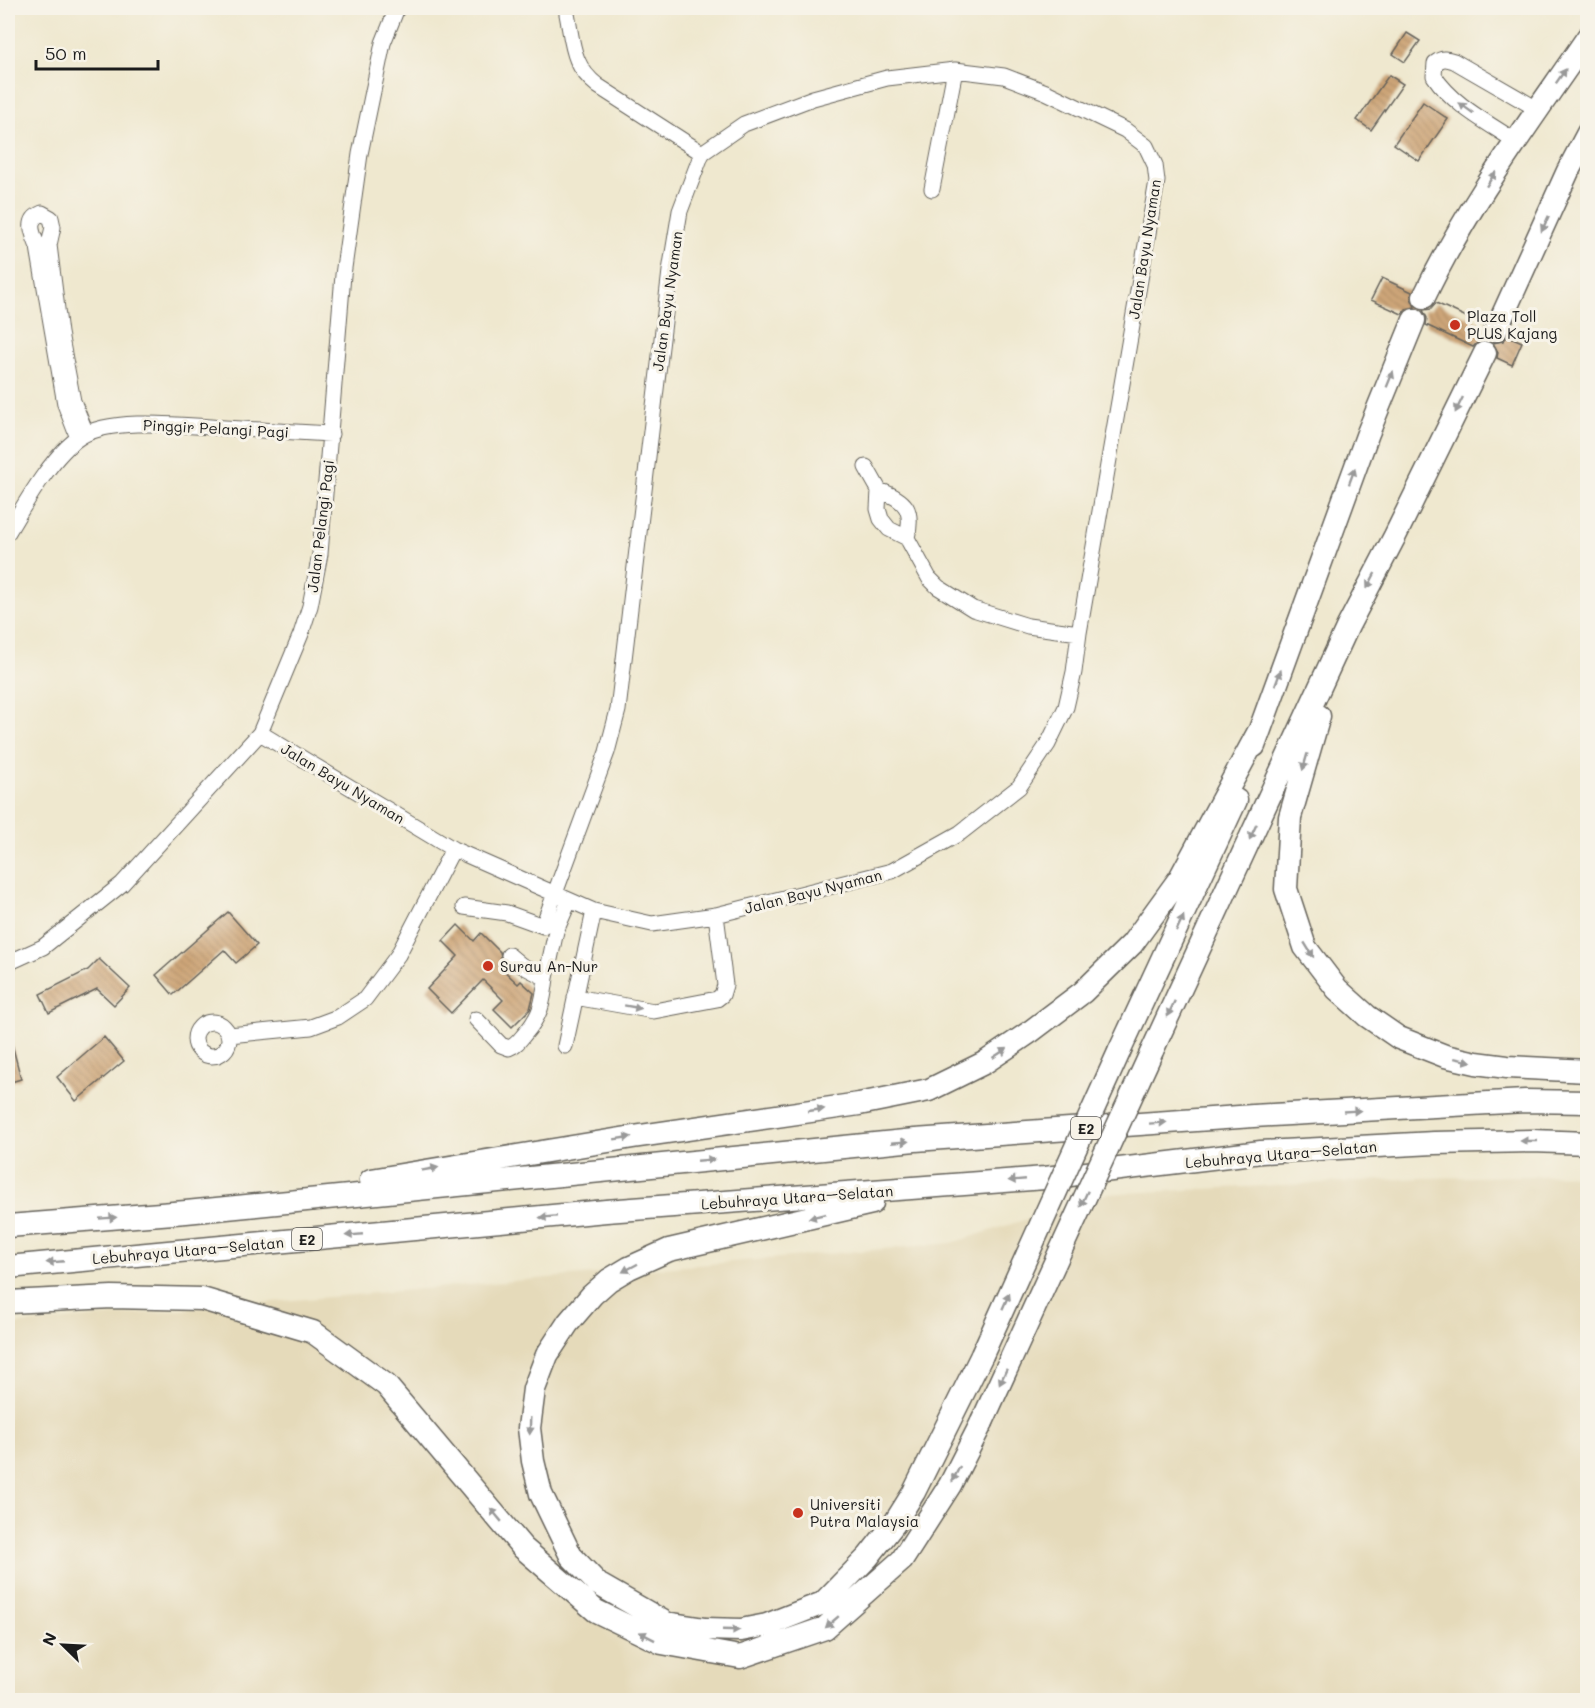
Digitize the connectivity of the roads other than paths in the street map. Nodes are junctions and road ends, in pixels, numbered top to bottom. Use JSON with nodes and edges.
{"nodes":[{"id":1,"x":397,"y":8,"type":"edge"},
{"id":2,"x":567,"y":14,"type":"dead end"},
{"id":3,"x":1587,"y":37,"type":"edge"},
{"id":4,"x":955,"y":70,"type":"junction"},
{"id":5,"x":1537,"y":109,"type":"junction"},
{"id":6,"x":1587,"y":133,"type":"edge"},
{"id":7,"x":1515,"y":141,"type":"junction"},
{"id":8,"x":702,"y":153,"type":"junction"},
{"id":9,"x":932,"y":189,"type":"dead end"},
{"id":10,"x":1424,"y":297,"type":"dead end"},
{"id":11,"x":1414,"y":320,"type":"dead end"},
{"id":12,"x":1496,"y":330,"type":"dead end"},
{"id":13,"x":1485,"y":353,"type":"dead end"},
{"id":14,"x":331,"y":434,"type":"junction"},
{"id":15,"x":82,"y":436,"type":"junction"},
{"id":16,"x":866,"y":467,"type":"dead end"},
{"id":17,"x":879,"y":490,"type":"junction"},
{"id":18,"x":8,"y":532,"type":"edge"},
{"id":19,"x":907,"y":538,"type":"junction"},
{"id":20,"x":1348,"y":626,"type":"junction"},
{"id":21,"x":1079,"y":633,"type":"junction"},
{"id":22,"x":260,"y":733,"type":"junction"},
{"id":23,"x":1258,"y":733,"type":"junction"},
{"id":24,"x":453,"y":849,"type":"junction"},
{"id":25,"x":562,"y":898,"type":"junction"},
{"id":26,"x":465,"y":907,"type":"dead end"},
{"id":27,"x":594,"y":911,"type":"junction"},
{"id":28,"x":717,"y":915,"type":"junction"},
{"id":29,"x":550,"y":928,"type":"junction"},
{"id":30,"x":509,"y":955,"type":"dead end"},
{"id":31,"x":8,"y":963,"type":"edge"},
{"id":32,"x":546,"y":978,"type":"junction"},
{"id":33,"x":575,"y":997,"type":"junction"},
{"id":34,"x":477,"y":1018,"type":"dead end"},
{"id":35,"x":229,"y":1035,"type":"dead end"},
{"id":36,"x":565,"y":1046,"type":"dead end"},
{"id":37,"x":1587,"y":1071,"type":"edge"},
{"id":38,"x":1587,"y":1102,"type":"edge"},
{"id":39,"x":1587,"y":1143,"type":"edge"},
{"id":40,"x":914,"y":1189,"type":"junction"},
{"id":41,"x":186,"y":1212,"type":"junction"},
{"id":42,"x":8,"y":1226,"type":"edge"},
{"id":43,"x":8,"y":1267,"type":"edge"},
{"id":44,"x":8,"y":1302,"type":"edge"}],
"edges":[{"from":1,"to":14,"type":"street","name":"Jalan Pelangi Pagi"},
{"from":2,"to":8,"type":"street"},
{"from":5,"to":3,"type":"highway","one_way":true},
{"from":4,"to":8,"type":"street","name":"Jalan Bayu Nyaman"},
{"from":4,"to":9,"type":"street"},
{"from":4,"to":21,"type":"street","name":"Jalan Bayu Nyaman"},
{"from":5,"to":7,"type":"highway"},
{"from":7,"to":5,"type":"street","one_way":true},
{"from":6,"to":12,"type":"highway","one_way":true},
{"from":10,"to":7,"type":"highway","one_way":true},
{"from":8,"to":25,"type":"street","name":"Jalan Bayu Nyaman"},
{"from":23,"to":11,"type":"highway","one_way":true},
{"from":13,"to":20,"type":"highway","one_way":true},
{"from":14,"to":15,"type":"street","name":"Pinggir Pelangi Pagi"},
{"from":14,"to":22,"type":"street","name":"Jalan Pelangi Pagi"},
{"from":15,"to":15,"type":"street"},
{"from":15,"to":18,"type":"street"},
{"from":16,"to":17,"type":"street"},
{"from":17,"to":19,"type":"street"},
{"from":17,"to":19,"type":"street"},
{"from":19,"to":21,"type":"street"},
{"from":20,"to":37,"type":"highway","one_way":true},
{"from":20,"to":44,"type":"highway","one_way":true,"bridge":true},
{"from":21,"to":28,"type":"street","name":"Jalan Bayu Nyaman"},
{"from":22,"to":24,"type":"street","name":"Jalan Bayu Nyaman"},
{"from":22,"to":31,"type":"street","name":"Jalan Pelangi Pagi"},
{"from":40,"to":23,"type":"highway","one_way":true,"bridge":true},
{"from":41,"to":23,"type":"highway","one_way":true},
{"from":24,"to":25,"type":"street","name":"Jalan Bayu Nyaman"},
{"from":24,"to":35,"type":"street"},
{"from":25,"to":27,"type":"street","name":"Jalan Bayu Nyaman"},
{"from":25,"to":29,"type":"street"},
{"from":26,"to":29,"type":"street"},
{"from":27,"to":28,"type":"street","name":"Jalan Bayu Nyaman"},
{"from":27,"to":33,"type":"street"},
{"from":33,"to":28,"type":"street","one_way":true},
{"from":29,"to":32,"type":"street"},
{"from":30,"to":32,"type":"street"},
{"from":32,"to":34,"type":"street"},
{"from":33,"to":36,"type":"street"},
{"from":41,"to":38,"type":"highway","number":"E2","one_way":true},
{"from":39,"to":40,"type":"highway","name":"Lebuhraya Utara–Selatan","number":"E2","one_way":true},
{"from":40,"to":43,"type":"highway","name":"Lebuhraya Utara–Selatan","number":"E2","one_way":true},
{"from":42,"to":41,"type":"highway","number":"E2","one_way":true}]}
